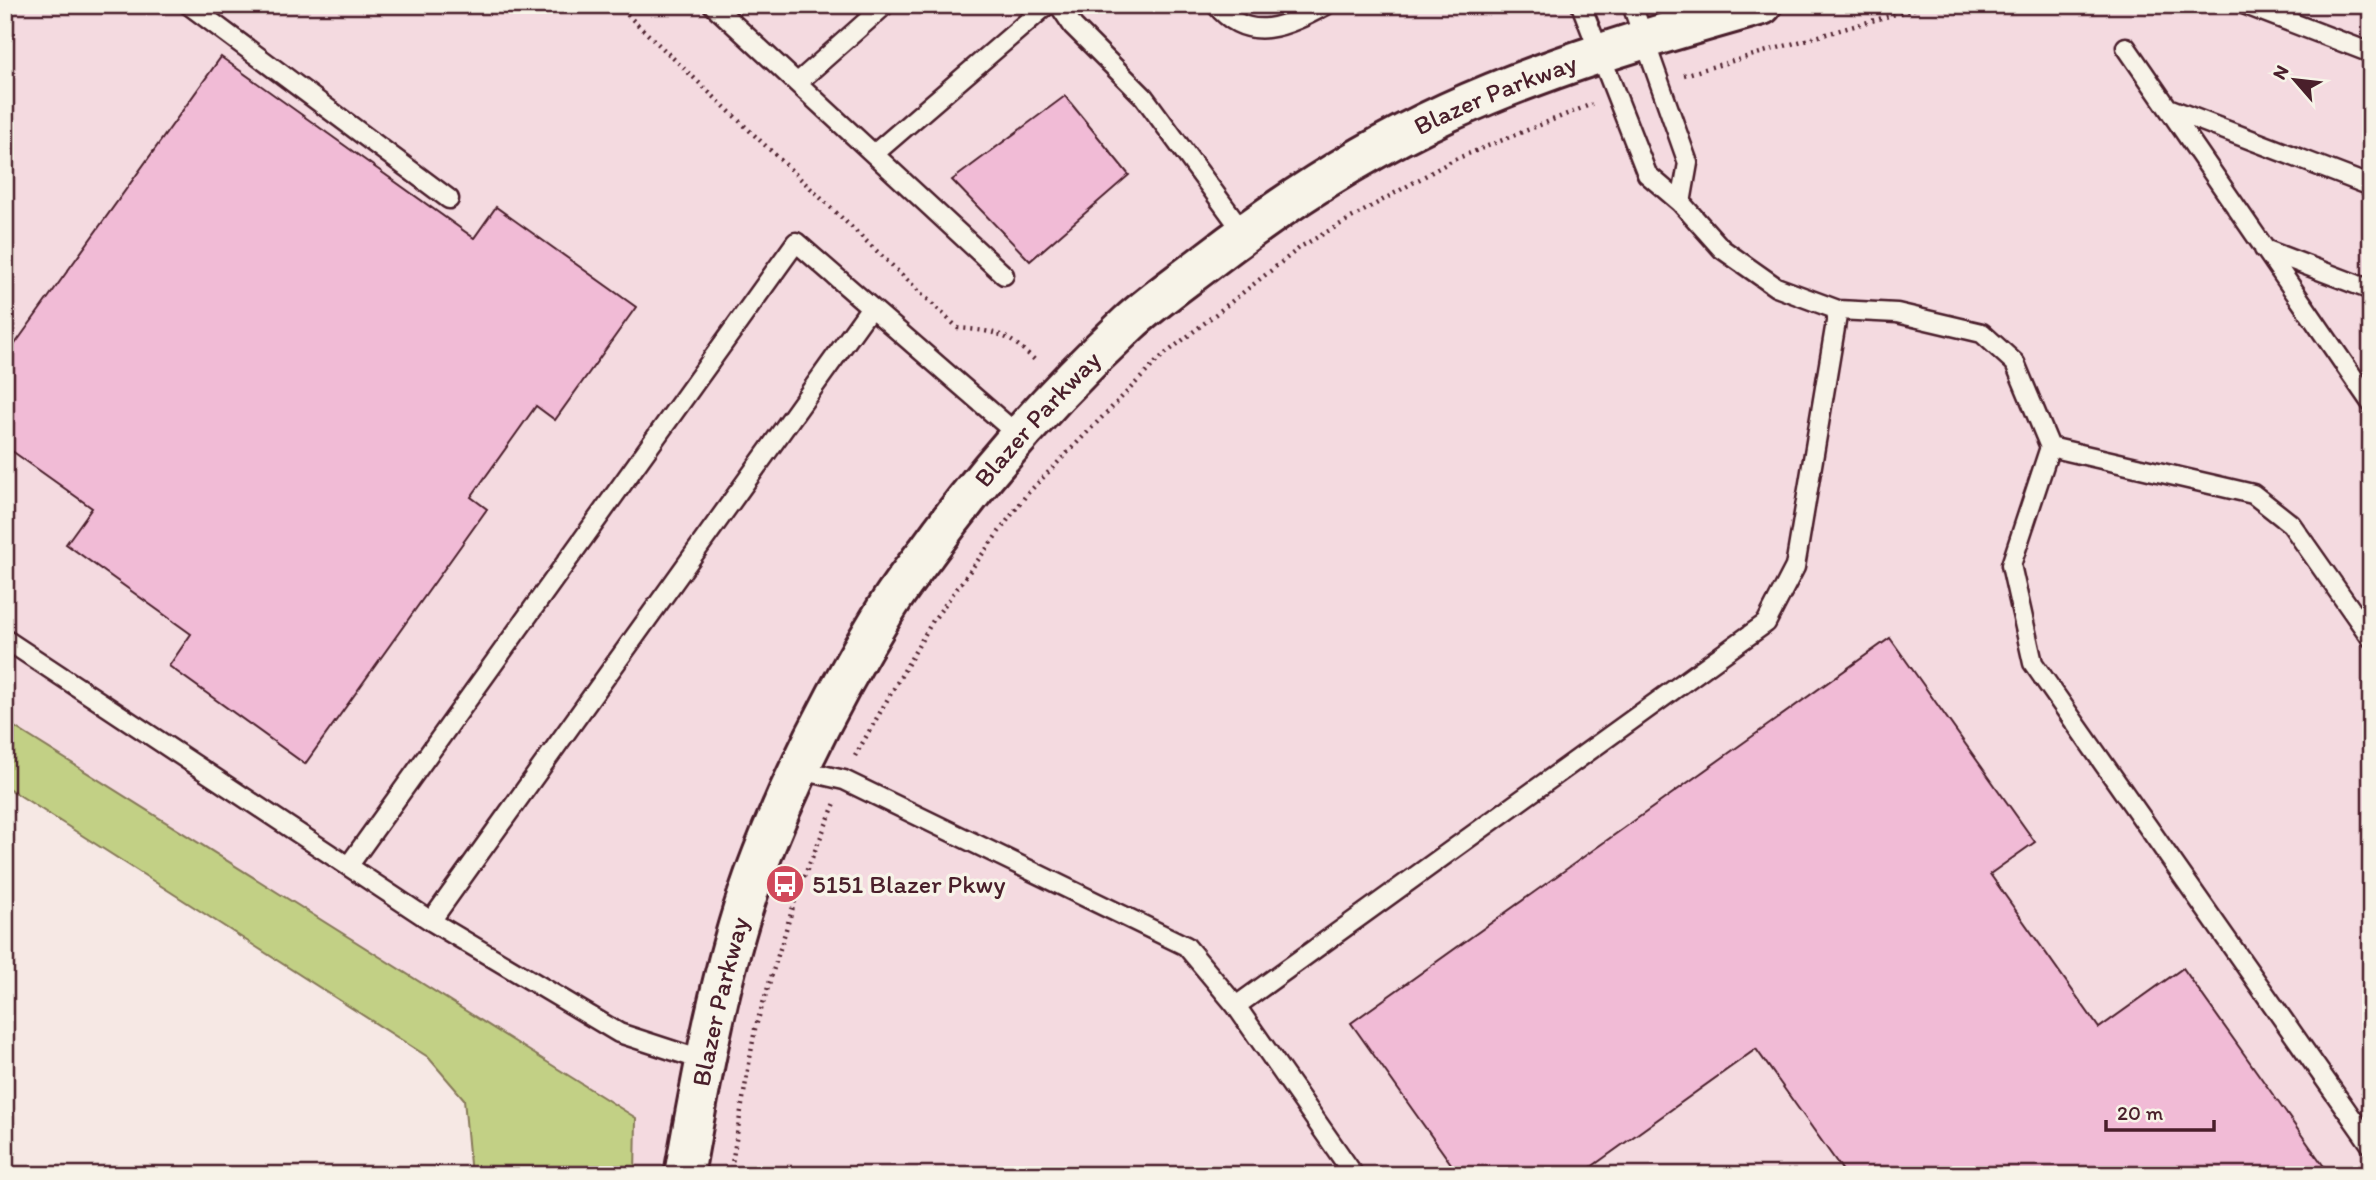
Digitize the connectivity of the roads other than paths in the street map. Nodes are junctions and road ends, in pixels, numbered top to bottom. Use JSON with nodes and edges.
{"nodes":[{"id":1,"x":189,"y":5,"type":"edge"},
{"id":2,"x":713,"y":5,"type":"edge"},
{"id":3,"x":885,"y":5,"type":"edge"},
{"id":4,"x":1047,"y":5,"type":"edge"},
{"id":5,"x":1059,"y":5,"type":"edge"},
{"id":6,"x":1216,"y":5,"type":"edge"},
{"id":7,"x":1326,"y":5,"type":"edge"},
{"id":8,"x":1581,"y":5,"type":"edge"},
{"id":9,"x":1762,"y":5,"type":"edge"},
{"id":10,"x":2246,"y":5,"type":"edge"},
{"id":11,"x":1639,"y":22,"type":"edge"},
{"id":12,"x":2126,"y":47,"type":"dead end"},
{"id":13,"x":1599,"y":53,"type":"junction"},
{"id":14,"x":2371,"y":53,"type":"edge"},
{"id":15,"x":797,"y":83,"type":"junction"},
{"id":16,"x":2168,"y":108,"type":"junction"},
{"id":17,"x":874,"y":154,"type":"junction"},
{"id":18,"x":2371,"y":186,"type":"edge"},
{"id":19,"x":449,"y":199,"type":"dead end"},
{"id":20,"x":1681,"y":203,"type":"junction"},
{"id":21,"x":1244,"y":233,"type":"junction"},
{"id":22,"x":2264,"y":249,"type":"junction"},
{"id":23,"x":1004,"y":275,"type":"dead end"},
{"id":24,"x":2371,"y":290,"type":"edge"},
{"id":25,"x":871,"y":307,"type":"junction"},
{"id":26,"x":1838,"y":310,"type":"junction"},
{"id":27,"x":2370,"y":401,"type":"edge"},
{"id":28,"x":1019,"y":436,"type":"junction"},
{"id":29,"x":2050,"y":447,"type":"junction"},
{"id":30,"x":2371,"y":638,"type":"edge"},
{"id":31,"x":5,"y":639,"type":"edge"},
{"id":32,"x":801,"y":770,"type":"junction"},
{"id":33,"x":349,"y":865,"type":"junction"},
{"id":34,"x":431,"y":921,"type":"junction"},
{"id":35,"x":1236,"y":1006,"type":"junction"},
{"id":36,"x":705,"y":1061,"type":"junction"},
{"id":37,"x":2371,"y":1145,"type":"edge"},
{"id":38,"x":684,"y":1175,"type":"edge"},
{"id":39,"x":1354,"y":1175,"type":"edge"}],
"edges":[{"from":1,"to":19,"type":"lane"},
{"from":2,"to":15,"type":"lane"},
{"from":3,"to":15,"type":"lane"},
{"from":4,"to":17,"type":"lane"},
{"from":5,"to":21,"type":"lane"},
{"from":6,"to":7,"type":"lane"},
{"from":8,"to":13,"type":"lane"},
{"from":9,"to":11,"type":"street","name":"Blazer Parkway"},
{"from":10,"to":14,"type":"lane"},
{"from":11,"to":13,"type":"street","name":"Blazer Parkway"},
{"from":11,"to":20,"type":"lane"},
{"from":12,"to":16,"type":"lane"},
{"from":13,"to":20,"type":"lane"},
{"from":13,"to":21,"type":"street","name":"Blazer Parkway"},
{"from":15,"to":17,"type":"lane"},
{"from":16,"to":18,"type":"lane"},
{"from":16,"to":22,"type":"lane"},
{"from":17,"to":23,"type":"lane"},
{"from":20,"to":26,"type":"lane"},
{"from":21,"to":28,"type":"street","name":"Blazer Parkway"},
{"from":22,"to":24,"type":"lane"},
{"from":22,"to":27,"type":"lane"},
{"from":25,"to":28,"type":"lane"},
{"from":25,"to":33,"type":"lane"},
{"from":25,"to":34,"type":"lane"},
{"from":26,"to":29,"type":"lane"},
{"from":26,"to":35,"type":"lane"},
{"from":28,"to":32,"type":"street","name":"Blazer Parkway"},
{"from":29,"to":30,"type":"lane"},
{"from":29,"to":37,"type":"lane"},
{"from":31,"to":33,"type":"lane"},
{"from":32,"to":35,"type":"lane"},
{"from":32,"to":36,"type":"street","name":"Blazer Parkway"},
{"from":33,"to":34,"type":"lane"},
{"from":34,"to":36,"type":"lane"},
{"from":35,"to":39,"type":"lane"},
{"from":36,"to":38,"type":"street","name":"Blazer Parkway"}]}
